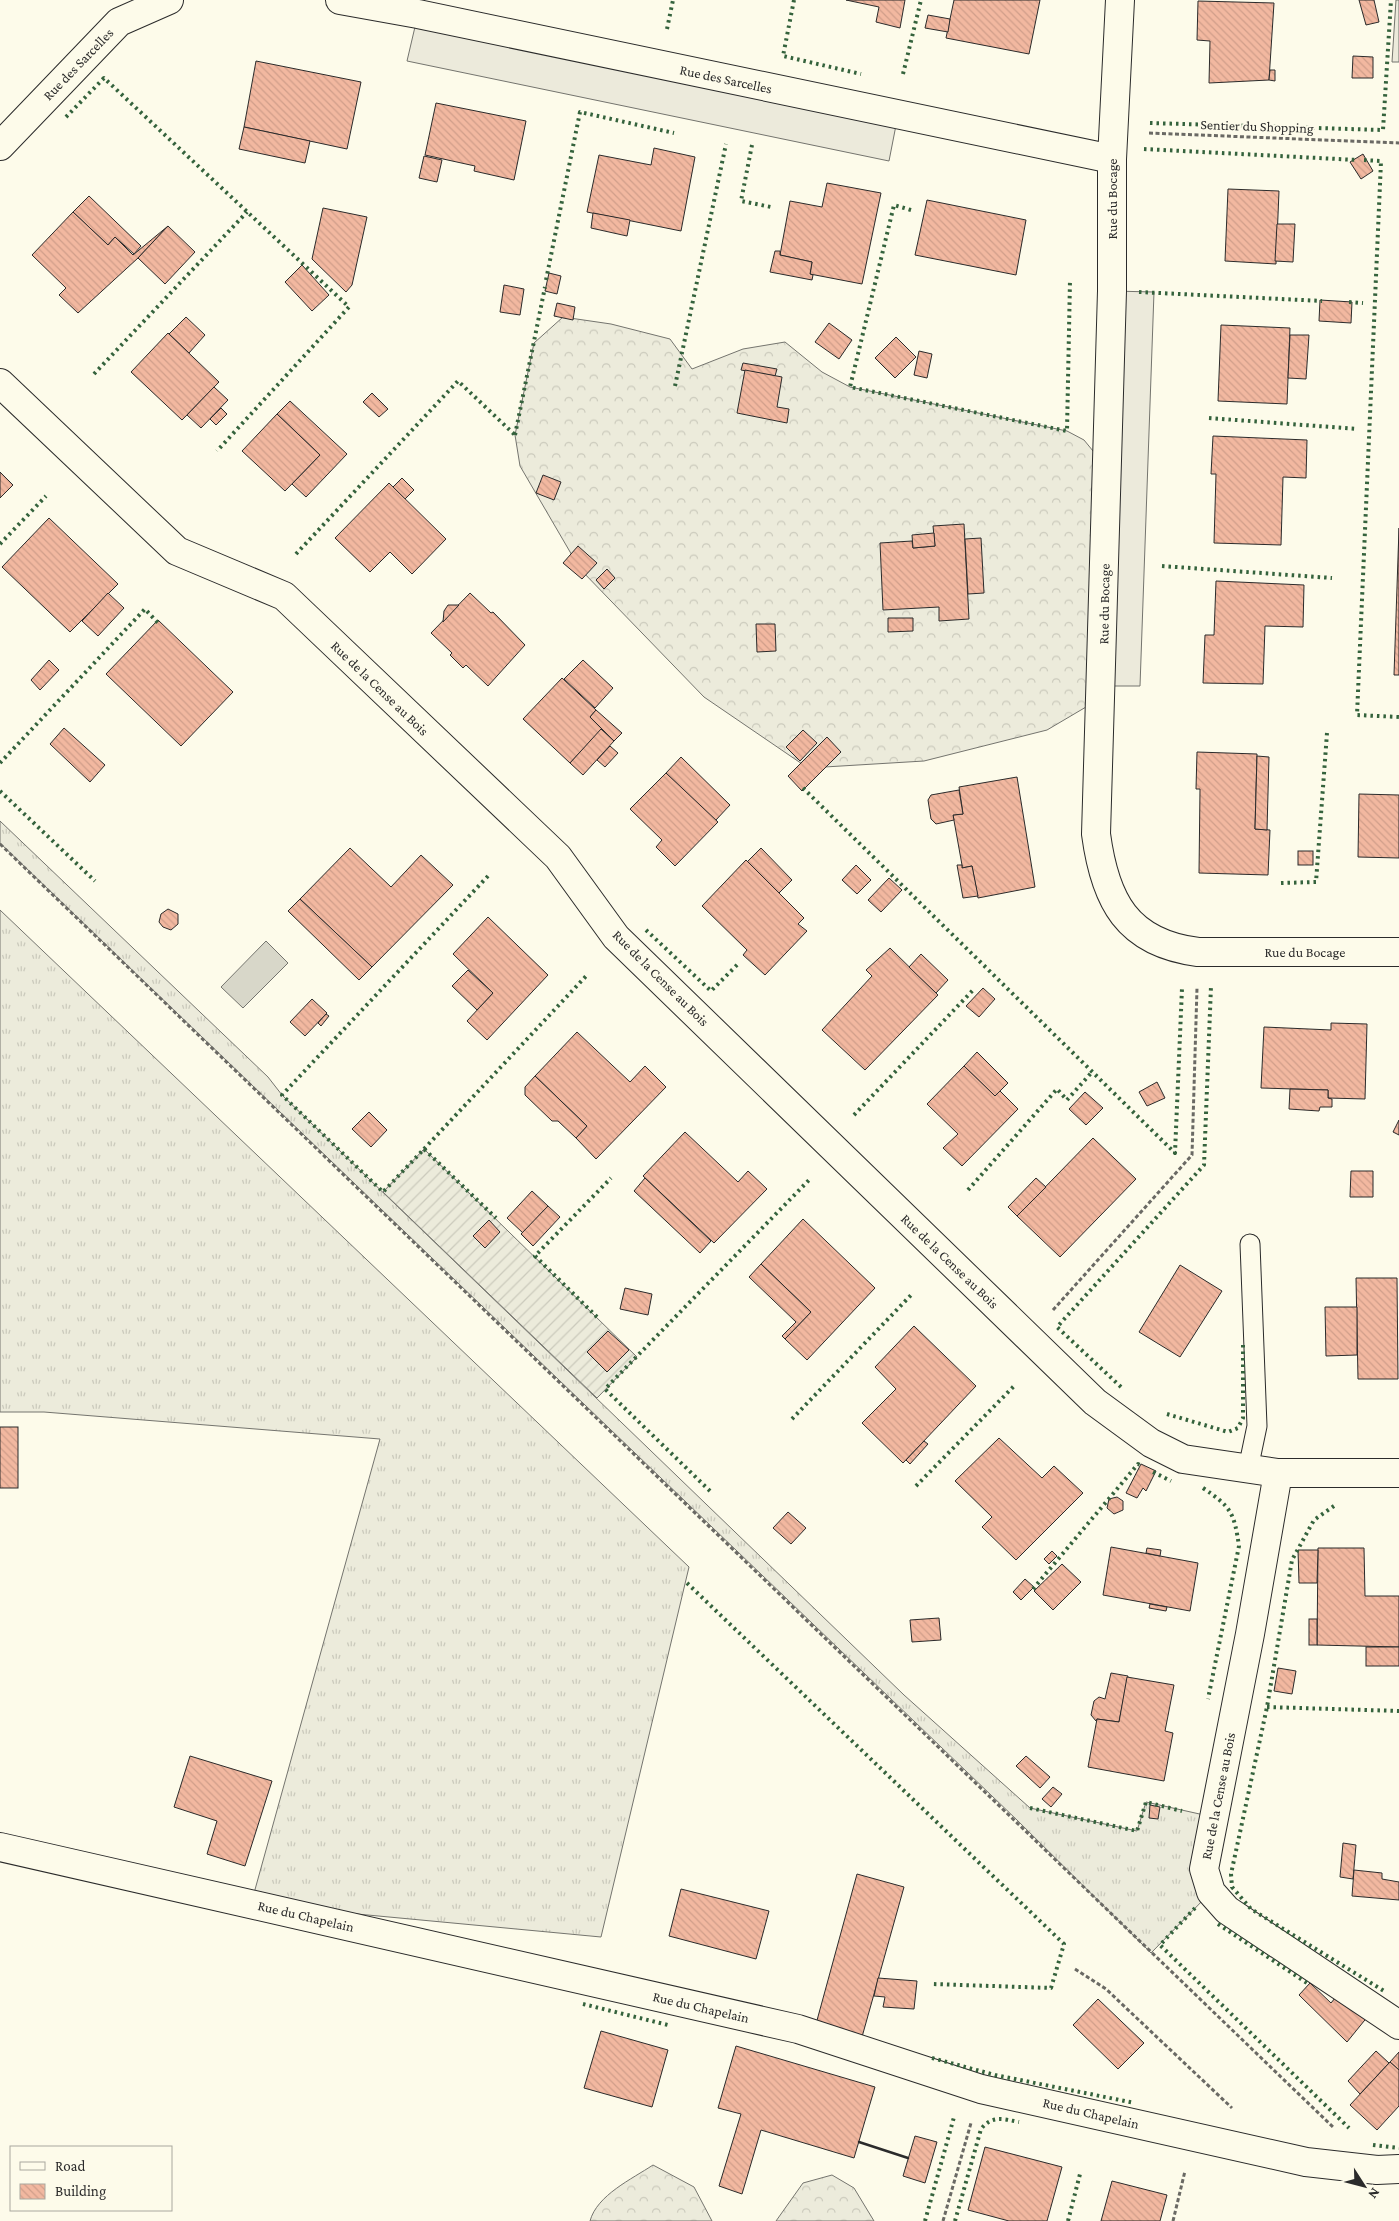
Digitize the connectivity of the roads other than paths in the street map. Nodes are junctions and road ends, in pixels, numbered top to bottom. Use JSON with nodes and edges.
{"nodes":[{"id":1,"x":168,"y":0,"type":"edge"},
{"id":2,"x":340,"y":0,"type":"edge"},
{"id":3,"x":1120,"y":0,"type":"edge"},
{"id":4,"x":0,"y":146,"type":"edge"},
{"id":5,"x":1112,"y":159,"type":"junction"},
{"id":6,"x":0,"y":383,"type":"edge"},
{"id":7,"x":1399,"y":952,"type":"edge"},
{"id":8,"x":1250,"y":1244,"type":"dead end"},
{"id":9,"x":1248,"y":1469,"type":"junction"},
{"id":10,"x":1278,"y":1473,"type":"junction"},
{"id":11,"x":1399,"y":1473,"type":"edge"},
{"id":12,"x":0,"y":1847,"type":"edge"},
{"id":13,"x":1399,"y":2025,"type":"edge"},
{"id":14,"x":1388,"y":2169,"type":"edge"}],
"edges":[{"from":1,"to":4,"type":"street","name":"Rue des Sarcelles"},
{"from":2,"to":5,"type":"street","name":"Rue des Sarcelles"},
{"from":3,"to":5,"type":"street","name":"Rue du Bocage"},
{"from":5,"to":7,"type":"street","name":"Rue du Bocage"},
{"from":6,"to":9,"type":"street","name":"Rue de la Cense au Bois"},
{"from":8,"to":9,"type":"lane"},
{"from":9,"to":10,"type":"street","name":"Rue de la Cense au Bois"},
{"from":10,"to":11,"type":"street","name":"Rue de la Cense au Bois"},
{"from":10,"to":13,"type":"street","name":"Rue de la Cense au Bois"},
{"from":12,"to":14,"type":"street","name":"Rue du Chapelain"}]}
